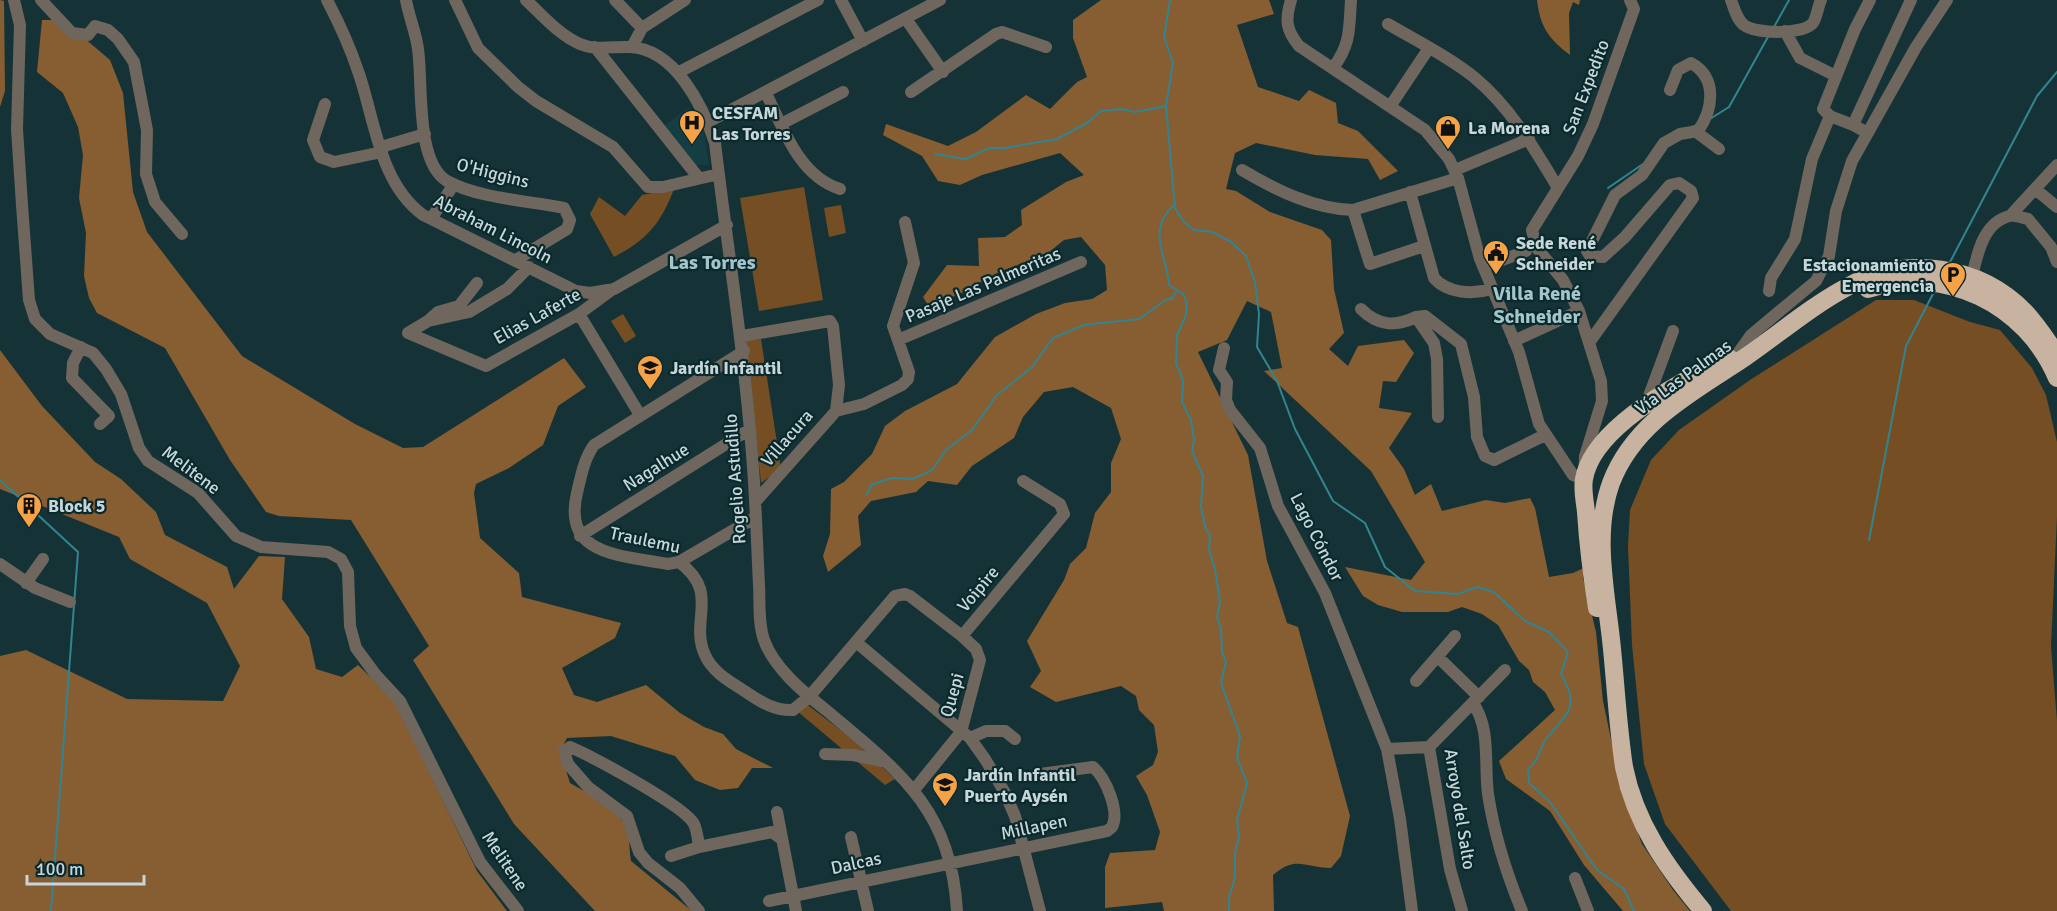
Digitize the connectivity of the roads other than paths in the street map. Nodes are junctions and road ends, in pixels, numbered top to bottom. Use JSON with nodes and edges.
{"nodes":[{"id":1,"x":14,"y":0,"type":"edge"},
{"id":2,"x":41,"y":0,"type":"edge"},
{"id":3,"x":327,"y":0,"type":"edge"},
{"id":4,"x":406,"y":0,"type":"edge"},
{"id":5,"x":455,"y":0,"type":"edge"},
{"id":6,"x":526,"y":0,"type":"edge"},
{"id":7,"x":615,"y":0,"type":"edge"},
{"id":8,"x":818,"y":0,"type":"edge"},
{"id":9,"x":841,"y":0,"type":"edge"},
{"id":10,"x":940,"y":0,"type":"edge"},
{"id":11,"x":1291,"y":0,"type":"edge"},
{"id":12,"x":1351,"y":0,"type":"edge"},
{"id":13,"x":1630,"y":0,"type":"edge"},
{"id":14,"x":1731,"y":0,"type":"edge"},
{"id":15,"x":1821,"y":0,"type":"edge"},
{"id":16,"x":1870,"y":0,"type":"edge"},
{"id":17,"x":1911,"y":0,"type":"edge"},
{"id":18,"x":1947,"y":0,"type":"edge"},
{"id":19,"x":680,"y":1,"type":"edge"},
{"id":20,"x":906,"y":20,"type":"junction"},
{"id":21,"x":1388,"y":24,"type":"dead end"},
{"id":22,"x":642,"y":28,"type":"junction"},
{"id":23,"x":1785,"y":31,"type":"junction"},
{"id":24,"x":863,"y":41,"type":"junction"},
{"id":25,"x":595,"y":47,"type":"junction"},
{"id":26,"x":632,"y":47,"type":"junction"},
{"id":27,"x":1046,"y":47,"type":"dead end"},
{"id":28,"x":1429,"y":48,"type":"junction"},
{"id":29,"x":1333,"y":68,"type":"junction"},
{"id":30,"x":679,"y":72,"type":"junction"},
{"id":31,"x":943,"y":72,"type":"junction"},
{"id":32,"x":1836,"y":76,"type":"junction"},
{"id":33,"x":1670,"y":90,"type":"dead end"},
{"id":34,"x":843,"y":92,"type":"dead end"},
{"id":35,"x":911,"y":92,"type":"dead end"},
{"id":36,"x":766,"y":93,"type":"junction"},
{"id":37,"x":325,"y":104,"type":"dead end"},
{"id":38,"x":1391,"y":105,"type":"junction"},
{"id":39,"x":1830,"y":116,"type":"junction"},
{"id":40,"x":708,"y":122,"type":"junction"},
{"id":41,"x":781,"y":124,"type":"junction"},
{"id":42,"x":1853,"y":125,"type":"junction"},
{"id":43,"x":1695,"y":131,"type":"junction"},
{"id":44,"x":1868,"y":133,"type":"junction"},
{"id":45,"x":425,"y":134,"type":"junction"},
{"id":46,"x":1529,"y":139,"type":"junction"},
{"id":47,"x":1719,"y":149,"type":"dead end"},
{"id":48,"x":381,"y":150,"type":"junction"},
{"id":49,"x":2057,"y":165,"type":"edge"},
{"id":50,"x":1242,"y":170,"type":"dead end"},
{"id":51,"x":719,"y":174,"type":"junction"},
{"id":52,"x":1457,"y":174,"type":"junction"},
{"id":53,"x":698,"y":177,"type":"junction"},
{"id":54,"x":454,"y":184,"type":"junction"},
{"id":55,"x":1558,"y":188,"type":"junction"},
{"id":56,"x":840,"y":189,"type":"dead end"},
{"id":57,"x":2035,"y":189,"type":"junction"},
{"id":58,"x":1410,"y":192,"type":"junction"},
{"id":59,"x":2057,"y":207,"type":"edge"},
{"id":60,"x":1353,"y":210,"type":"junction"},
{"id":61,"x":2010,"y":216,"type":"junction"},
{"id":62,"x":431,"y":219,"type":"junction"},
{"id":63,"x":905,"y":222,"type":"dead end"},
{"id":64,"x":727,"y":225,"type":"junction"},
{"id":65,"x":182,"y":234,"type":"dead end"},
{"id":66,"x":1424,"y":246,"type":"junction"},
{"id":67,"x":1531,"y":249,"type":"junction"},
{"id":68,"x":516,"y":260,"type":"junction"},
{"id":69,"x":1081,"y":262,"type":"dead end"},
{"id":70,"x":2057,"y":262,"type":"edge"},
{"id":71,"x":529,"y":267,"type":"junction"},
{"id":72,"x":1484,"y":267,"type":"junction"},
{"id":73,"x":1972,"y":277,"type":"junction"},
{"id":74,"x":477,"y":283,"type":"dead end"},
{"id":75,"x":614,"y":289,"type":"junction"},
{"id":76,"x":1491,"y":289,"type":"junction"},
{"id":77,"x":1769,"y":291,"type":"dead end"},
{"id":78,"x":1361,"y":309,"type":"dead end"},
{"id":79,"x":1579,"y":310,"type":"junction"},
{"id":80,"x":579,"y":314,"type":"junction"},
{"id":81,"x":1416,"y":317,"type":"junction"},
{"id":82,"x":1798,"y":318,"type":"junction"},
{"id":83,"x":428,"y":321,"type":"junction"},
{"id":84,"x":1673,"y":331,"type":"dead end"},
{"id":85,"x":742,"y":336,"type":"junction"},
{"id":86,"x":898,"y":340,"type":"junction"},
{"id":87,"x":1591,"y":340,"type":"junction"},
{"id":88,"x":1514,"y":341,"type":"junction"},
{"id":89,"x":81,"y":347,"type":"junction"},
{"id":90,"x":1224,"y":348,"type":"dead end"},
{"id":91,"x":744,"y":351,"type":"junction"},
{"id":92,"x":1739,"y":352,"type":"junction"},
{"id":93,"x":2057,"y":355,"type":"edge"},
{"id":94,"x":2057,"y":378,"type":"edge"},
{"id":95,"x":1646,"y":404,"type":"junction"},
{"id":96,"x":836,"y":411,"type":"junction"},
{"id":97,"x":639,"y":415,"type":"junction"},
{"id":98,"x":1438,"y":417,"type":"dead end"},
{"id":99,"x":100,"y":424,"type":"dead end"},
{"id":100,"x":750,"y":429,"type":"junction"},
{"id":101,"x":1545,"y":435,"type":"junction"},
{"id":102,"x":1584,"y":479,"type":"junction"},
{"id":103,"x":1023,"y":481,"type":"dead end"},
{"id":104,"x":756,"y":501,"type":"junction"},
{"id":105,"x":756,"y":517,"type":"junction"},
{"id":106,"x":580,"y":536,"type":"junction"},
{"id":107,"x":43,"y":559,"type":"dead end"},
{"id":108,"x":679,"y":562,"type":"junction"},
{"id":109,"x":0,"y":564,"type":"edge"},
{"id":110,"x":26,"y":583,"type":"junction"},
{"id":111,"x":70,"y":602,"type":"dead end"},
{"id":112,"x":962,"y":636,"type":"junction"},
{"id":113,"x":1455,"y":636,"type":"dead end"},
{"id":114,"x":856,"y":642,"type":"junction"},
{"id":115,"x":1438,"y":657,"type":"junction"},
{"id":116,"x":1505,"y":670,"type":"dead end"},
{"id":117,"x":1416,"y":681,"type":"dead end"},
{"id":118,"x":809,"y":697,"type":"junction"},
{"id":119,"x":1476,"y":700,"type":"junction"},
{"id":120,"x":1618,"y":716,"type":"junction"},
{"id":121,"x":966,"y":735,"type":"junction"},
{"id":122,"x":1015,"y":740,"type":"dead end"},
{"id":123,"x":1429,"y":747,"type":"junction"},
{"id":124,"x":1388,"y":749,"type":"junction"},
{"id":125,"x":825,"y":754,"type":"dead end"},
{"id":126,"x":883,"y":761,"type":"junction"},
{"id":127,"x":1040,"y":774,"type":"dead end"},
{"id":128,"x":914,"y":790,"type":"junction"},
{"id":129,"x":777,"y":812,"type":"dead end"},
{"id":130,"x":851,"y":837,"type":"dead end"},
{"id":131,"x":780,"y":838,"type":"junction"},
{"id":132,"x":699,"y":846,"type":"junction"},
{"id":133,"x":1024,"y":847,"type":"junction"},
{"id":134,"x":671,"y":856,"type":"dead end"},
{"id":135,"x":951,"y":863,"type":"junction"},
{"id":136,"x":1575,"y":878,"type":"dead end"},
{"id":137,"x":861,"y":880,"type":"junction"},
{"id":138,"x":792,"y":896,"type":"junction"},
{"id":139,"x":769,"y":901,"type":"dead end"},
{"id":140,"x":518,"y":911,"type":"edge"},
{"id":141,"x":699,"y":911,"type":"edge"},
{"id":142,"x":796,"y":911,"type":"edge"},
{"id":143,"x":868,"y":911,"type":"edge"},
{"id":144,"x":957,"y":911,"type":"edge"},
{"id":145,"x":1040,"y":911,"type":"edge"},
{"id":146,"x":1412,"y":911,"type":"edge"},
{"id":147,"x":1462,"y":911,"type":"edge"},
{"id":148,"x":1522,"y":911,"type":"edge"},
{"id":149,"x":1588,"y":911,"type":"edge"},
{"id":150,"x":1703,"y":911,"type":"edge"},
{"id":151,"x":1716,"y":911,"type":"edge"}],
"edges":[{"from":1,"to":89,"type":"street","name":"Melitene"},
{"from":2,"to":65,"type":"street"},
{"from":3,"to":48,"type":"street","name":"Abraham Lincoln"},
{"from":4,"to":45,"type":"street","name":"O'Higgins"},
{"from":5,"to":53,"type":"street"},
{"from":6,"to":25,"type":"street"},
{"from":7,"to":22,"type":"street"},
{"from":8,"to":30,"type":"street"},
{"from":9,"to":24,"type":"street"},
{"from":10,"to":20,"type":"street"},
{"from":11,"to":29,"type":"street"},
{"from":12,"to":29,"type":"street"},
{"from":13,"to":55,"type":"street","name":"San Expedito"},
{"from":14,"to":23,"type":"street"},
{"from":15,"to":23,"type":"street"},
{"from":16,"to":32,"type":"street"},
{"from":17,"to":42,"type":"street"},
{"from":18,"to":44,"type":"street"},
{"from":19,"to":22,"type":"street"},
{"from":20,"to":24,"type":"street"},
{"from":20,"to":31,"type":"street"},
{"from":21,"to":28,"type":"street"},
{"from":22,"to":26,"type":"street"},
{"from":23,"to":32,"type":"street"},
{"from":24,"to":36,"type":"street"},
{"from":25,"to":26,"type":"street","name":"Rogelio Astudillo"},
{"from":25,"to":53,"type":"street"},
{"from":26,"to":30,"type":"street","name":"Rogelio Astudillo"},
{"from":27,"to":31,"type":"street"},
{"from":28,"to":38,"type":"street"},
{"from":28,"to":46,"type":"street"},
{"from":29,"to":38,"type":"street"},
{"from":30,"to":40,"type":"street","name":"Rogelio Astudillo"},
{"from":31,"to":35,"type":"street"},
{"from":32,"to":39,"type":"street"},
{"from":33,"to":43,"type":"street"},
{"from":34,"to":41,"type":"street"},
{"from":36,"to":40,"type":"street"},
{"from":36,"to":41,"type":"street"},
{"from":37,"to":48,"type":"street"},
{"from":38,"to":52,"type":"street"},
{"from":39,"to":42,"type":"street"},
{"from":39,"to":77,"type":"street"},
{"from":40,"to":51,"type":"street","name":"Rogelio Astudillo"},
{"from":41,"to":56,"type":"street"},
{"from":42,"to":44,"type":"street"},
{"from":43,"to":47,"type":"street"},
{"from":43,"to":87,"type":"street"},
{"from":44,"to":92,"type":"street"},
{"from":45,"to":48,"type":"street"},
{"from":45,"to":54,"type":"street","name":"O'Higgins"},
{"from":46,"to":52,"type":"street"},
{"from":46,"to":55,"type":"street"},
{"from":48,"to":62,"type":"street","name":"Abraham Lincoln"},
{"from":49,"to":57,"type":"street"},
{"from":50,"to":60,"type":"street"},
{"from":51,"to":53,"type":"street"},
{"from":51,"to":64,"type":"street","name":"Rogelio Astudillo"},
{"from":52,"to":58,"type":"street"},
{"from":52,"to":72,"type":"street"},
{"from":54,"to":62,"type":"street"},
{"from":54,"to":68,"type":"street","name":"O'Higgins"},
{"from":55,"to":67,"type":"street","name":"San Expedito"},
{"from":57,"to":59,"type":"street"},
{"from":57,"to":61,"type":"street"},
{"from":58,"to":60,"type":"street"},
{"from":58,"to":66,"type":"street"},
{"from":60,"to":66,"type":"street"},
{"from":61,"to":70,"type":"street"},
{"from":61,"to":73,"type":"street"},
{"from":62,"to":68,"type":"street","name":"Abraham Lincoln"},
{"from":63,"to":86,"type":"street"},
{"from":64,"to":75,"type":"street","name":"Abraham Lincoln"},
{"from":64,"to":85,"type":"street","name":"Rogelio Astudillo"},
{"from":66,"to":76,"type":"street"},
{"from":67,"to":72,"type":"street"},
{"from":67,"to":79,"type":"street"},
{"from":68,"to":71,"type":"street","name":"Abraham Lincoln"},
{"from":69,"to":86,"type":"street","name":"Pasaje Las Palmeritas"},
{"from":71,"to":75,"type":"street","name":"Abraham Lincoln"},
{"from":71,"to":83,"type":"street"},
{"from":72,"to":76,"type":"street"},
{"from":73,"to":82,"type":"highway","name":"Vía Las Palmas"},
{"from":73,"to":93,"type":"highway","name":"Vía Las Palmas"},
{"from":74,"to":83,"type":"street"},
{"from":75,"to":80,"type":"street","name":"Elias Laferte"},
{"from":76,"to":88,"type":"street"},
{"from":78,"to":81,"type":"street"},
{"from":79,"to":87,"type":"street"},
{"from":79,"to":88,"type":"street"},
{"from":80,"to":83,"type":"street","name":"Elias Laferte"},
{"from":80,"to":97,"type":"street"},
{"from":81,"to":98,"type":"street"},
{"from":81,"to":101,"type":"street"},
{"from":82,"to":92,"type":"highway"},
{"from":82,"to":120,"type":"highway","name":"Vía Las Palmas"},
{"from":84,"to":95,"type":"street"},
{"from":85,"to":91,"type":"street","name":"Rogelio Astudillo"},
{"from":85,"to":96,"type":"street"},
{"from":86,"to":96,"type":"street","name":"Villacura"},
{"from":87,"to":102,"type":"street"},
{"from":88,"to":101,"type":"street"},
{"from":89,"to":99,"type":"street"},
{"from":89,"to":140,"type":"street","name":"Melitene"},
{"from":90,"to":124,"type":"street","name":"Lago Cóndor"},
{"from":91,"to":97,"type":"street"},
{"from":91,"to":100,"type":"street","name":"Rogelio Astudillo"},
{"from":92,"to":95,"type":"highway"},
{"from":94,"to":151,"type":"highway","name":"Vía Las Palmas"},
{"from":95,"to":102,"type":"highway"},
{"from":96,"to":104,"type":"street","name":"Villacura"},
{"from":97,"to":106,"type":"street"},
{"from":100,"to":104,"type":"street","name":"Rogelio Astudillo"},
{"from":100,"to":106,"type":"street","name":"Nagalhue"},
{"from":101,"to":102,"type":"street"},
{"from":102,"to":120,"type":"highway"},
{"from":103,"to":112,"type":"street","name":"Voipire"},
{"from":104,"to":105,"type":"street","name":"Rogelio Astudillo"},
{"from":105,"to":108,"type":"street"},
{"from":105,"to":118,"type":"street","name":"Rogelio Astudillo"},
{"from":106,"to":108,"type":"street","name":"Traulemu"},
{"from":107,"to":110,"type":"street"},
{"from":108,"to":118,"type":"street","name":"Traulemu"},
{"from":109,"to":110,"type":"street"},
{"from":110,"to":111,"type":"street"},
{"from":112,"to":114,"type":"street","name":"Voipire"},
{"from":112,"to":121,"type":"street","name":"Quepi"},
{"from":113,"to":115,"type":"street"},
{"from":114,"to":118,"type":"street","name":"Voipire"},
{"from":114,"to":121,"type":"street"},
{"from":115,"to":117,"type":"street"},
{"from":115,"to":119,"type":"street"},
{"from":116,"to":119,"type":"street","name":"Arroyo del Salto"},
{"from":118,"to":126,"type":"street","name":"Rogelio Astudillo"},
{"from":119,"to":123,"type":"street","name":"Arroyo del Salto"},
{"from":119,"to":148,"type":"street"},
{"from":120,"to":150,"type":"highway","name":"Vía Las Palmas"},
{"from":121,"to":122,"type":"street"},
{"from":121,"to":128,"type":"street","name":"Quepi"},
{"from":121,"to":133,"type":"street"},
{"from":123,"to":124,"type":"street"},
{"from":123,"to":147,"type":"street","name":"Arroyo del Salto"},
{"from":124,"to":146,"type":"street","name":"Lago Cóndor"},
{"from":125,"to":126,"type":"street"},
{"from":126,"to":128,"type":"street","name":"Rogelio Astudillo"},
{"from":127,"to":133,"type":"street","name":"Millapen"},
{"from":128,"to":135,"type":"street","name":"Rogelio Astudillo"},
{"from":129,"to":131,"type":"street"},
{"from":130,"to":137,"type":"street"},
{"from":131,"to":132,"type":"street"},
{"from":131,"to":138,"type":"street"},
{"from":132,"to":134,"type":"street"},
{"from":132,"to":141,"type":"street"},
{"from":133,"to":135,"type":"street","name":"Millapen"},
{"from":133,"to":145,"type":"street"},
{"from":135,"to":137,"type":"street","name":"Dalcas"},
{"from":135,"to":144,"type":"street","name":"Rogelio Astudillo"},
{"from":136,"to":149,"type":"street"},
{"from":137,"to":138,"type":"street","name":"Dalcas"},
{"from":137,"to":143,"type":"street"},
{"from":138,"to":139,"type":"street","name":"Dalcas"},
{"from":138,"to":142,"type":"street"}]}
